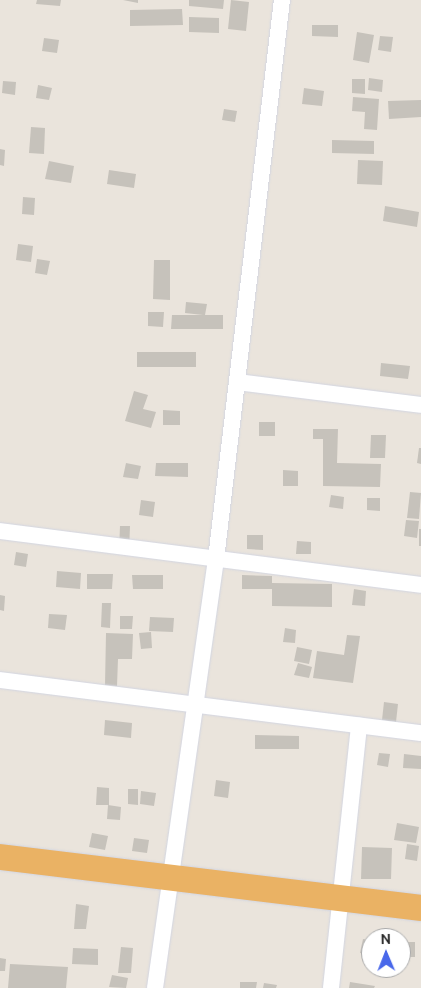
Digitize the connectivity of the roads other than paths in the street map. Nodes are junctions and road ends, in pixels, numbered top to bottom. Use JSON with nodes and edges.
{"nodes":[{"id":1,"x":282,"y":0,"type":"edge"},
{"id":2,"x":237,"y":382,"type":"junction"},
{"id":3,"x":421,"y":405,"type":"edge"},
{"id":4,"x":0,"y":531,"type":"edge"},
{"id":5,"x":216,"y":559,"type":"junction"},
{"id":6,"x":421,"y":585,"type":"edge"},
{"id":7,"x":0,"y":680,"type":"edge"},
{"id":8,"x":195,"y":704,"type":"junction"},
{"id":9,"x":359,"y":725,"type":"junction"},
{"id":10,"x":421,"y":733,"type":"edge"},
{"id":11,"x":0,"y":857,"type":"edge"},
{"id":12,"x":170,"y":878,"type":"junction"},
{"id":13,"x":341,"y":898,"type":"junction"},
{"id":14,"x":421,"y":908,"type":"edge"},
{"id":15,"x":155,"y":988,"type":"edge"},
{"id":16,"x":331,"y":988,"type":"edge"}],
"edges":[{"from":1,"to":2,"type":"street"},
{"from":2,"to":3,"type":"street"},
{"from":2,"to":5,"type":"street"},
{"from":4,"to":5,"type":"street"},
{"from":5,"to":6,"type":"street"},
{"from":5,"to":8,"type":"street"},
{"from":7,"to":8,"type":"street"},
{"from":8,"to":9,"type":"street"},
{"from":8,"to":12,"type":"street"},
{"from":9,"to":10,"type":"street"},
{"from":9,"to":13,"type":"street"},
{"from":11,"to":12,"type":"highway"},
{"from":12,"to":13,"type":"highway"},
{"from":12,"to":15,"type":"street"},
{"from":13,"to":14,"type":"highway"},
{"from":13,"to":16,"type":"street"}]}
